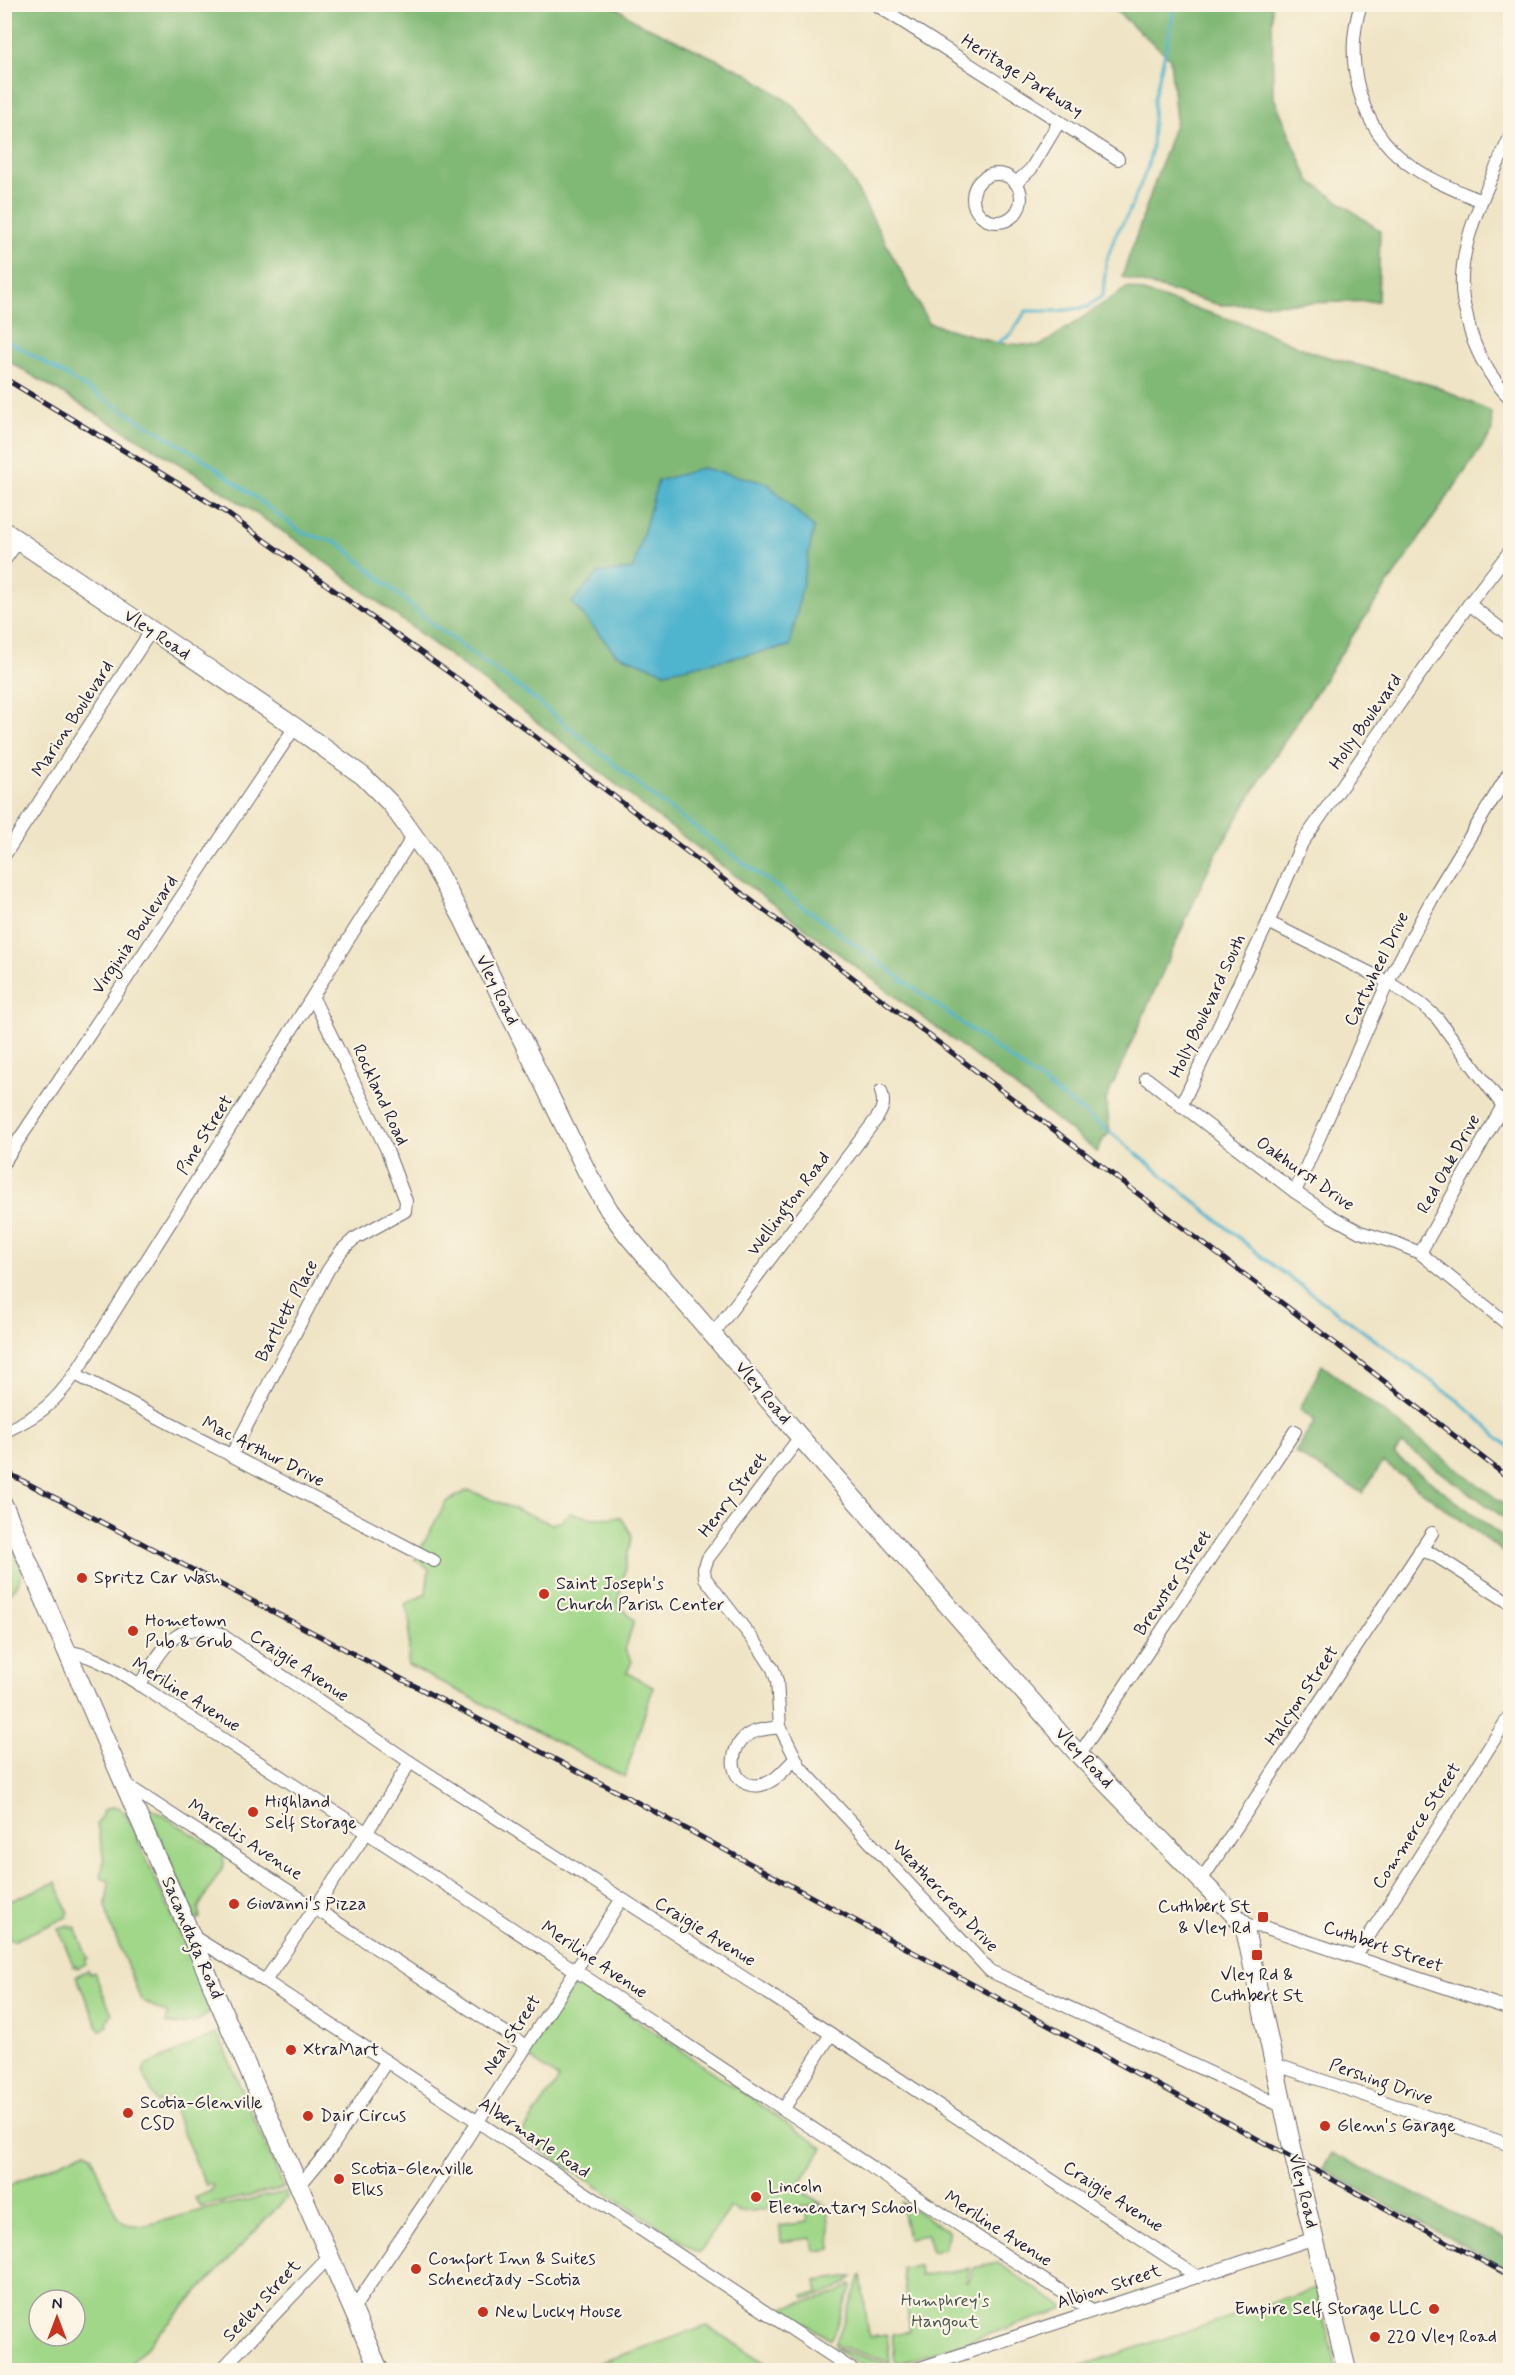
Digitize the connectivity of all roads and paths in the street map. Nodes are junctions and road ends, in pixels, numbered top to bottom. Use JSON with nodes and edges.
{"nodes":[{"id":1,"x":875,"y":4,"type":"edge"},
{"id":2,"x":1361,"y":4,"type":"edge"},
{"id":3,"x":1059,"y":122,"type":"junction"},
{"id":4,"x":1510,"y":137,"type":"edge"},
{"id":5,"x":1118,"y":159,"type":"dead end"},
{"id":6,"x":1016,"y":183,"type":"junction"},
{"id":7,"x":1481,"y":201,"type":"junction"},
{"id":8,"x":1510,"y":398,"type":"edge"},
{"id":9,"x":12,"y":536,"type":"edge"},
{"id":10,"x":1510,"y":551,"type":"edge"},
{"id":11,"x":4,"y":561,"type":"edge"},
{"id":12,"x":1469,"y":604,"type":"junction"},
{"id":13,"x":151,"y":631,"type":"junction"},
{"id":14,"x":1510,"y":636,"type":"edge"},
{"id":15,"x":295,"y":727,"type":"junction"},
{"id":16,"x":1510,"y":771,"type":"edge"},
{"id":17,"x":414,"y":835,"type":"junction"},
{"id":18,"x":4,"y":856,"type":"edge"},
{"id":19,"x":1268,"y":922,"type":"junction"},
{"id":20,"x":1388,"y":982,"type":"junction"},
{"id":21,"x":314,"y":998,"type":"junction"},
{"id":22,"x":1146,"y":1078,"type":"dead end"},
{"id":23,"x":881,"y":1091,"type":"dead end"},
{"id":24,"x":1510,"y":1093,"type":"edge"},
{"id":25,"x":1181,"y":1106,"type":"junction"},
{"id":26,"x":1503,"y":1106,"type":"junction"},
{"id":27,"x":4,"y":1162,"type":"edge"},
{"id":28,"x":1295,"y":1192,"type":"junction"},
{"id":29,"x":405,"y":1211,"type":"joint"},
{"id":30,"x":1420,"y":1253,"type":"junction"},
{"id":31,"x":1510,"y":1326,"type":"edge"},
{"id":32,"x":713,"y":1334,"type":"junction"},
{"id":33,"x":75,"y":1374,"type":"junction"},
{"id":34,"x":1295,"y":1431,"type":"dead end"},
{"id":35,"x":4,"y":1432,"type":"edge"},
{"id":36,"x":800,"y":1437,"type":"junction"},
{"id":37,"x":231,"y":1456,"type":"junction"},
{"id":38,"x":4,"y":1506,"type":"edge"},
{"id":39,"x":1432,"y":1533,"type":"dead end"},
{"id":40,"x":1420,"y":1550,"type":"junction"},
{"id":41,"x":434,"y":1561,"type":"dead end"},
{"id":42,"x":705,"y":1578,"type":"joint"},
{"id":43,"x":1510,"y":1603,"type":"edge"},
{"id":44,"x":69,"y":1652,"type":"junction"},
{"id":45,"x":139,"y":1685,"type":"junction"},
{"id":46,"x":1510,"y":1715,"type":"edge"},
{"id":47,"x":780,"y":1727,"type":"junction"},
{"id":48,"x":1080,"y":1755,"type":"junction"},
{"id":49,"x":794,"y":1760,"type":"junction"},
{"id":50,"x":410,"y":1762,"type":"junction"},
{"id":51,"x":124,"y":1783,"type":"junction"},
{"id":52,"x":367,"y":1832,"type":"junction"},
{"id":53,"x":1202,"y":1879,"type":"junction"},
{"id":54,"x":621,"y":1900,"type":"junction"},
{"id":55,"x":316,"y":1907,"type":"junction"},
{"id":56,"x":1244,"y":1925,"type":"junction"},
{"id":57,"x":194,"y":1937,"type":"junction"},
{"id":58,"x":1356,"y":1956,"type":"junction"},
{"id":59,"x":576,"y":1970,"type":"junction"},
{"id":60,"x":265,"y":1981,"type":"junction"},
{"id":61,"x":1510,"y":2009,"type":"edge"},
{"id":62,"x":831,"y":2034,"type":"junction"},
{"id":63,"x":526,"y":2046,"type":"junction"},
{"id":64,"x":386,"y":2062,"type":"junction"},
{"id":65,"x":1274,"y":2064,"type":"junction"},
{"id":66,"x":1284,"y":2107,"type":"junction"},
{"id":67,"x":783,"y":2110,"type":"junction"},
{"id":68,"x":477,"y":2121,"type":"junction"},
{"id":69,"x":1510,"y":2145,"type":"edge"},
{"id":70,"x":300,"y":2185,"type":"junction"},
{"id":71,"x":1315,"y":2238,"type":"junction"},
{"id":72,"x":330,"y":2256,"type":"junction"},
{"id":73,"x":1198,"y":2277,"type":"junction"},
{"id":74,"x":352,"y":2309,"type":"junction"},
{"id":75,"x":1092,"y":2311,"type":"junction"},
{"id":76,"x":221,"y":2370,"type":"edge"},
{"id":77,"x":379,"y":2370,"type":"edge"},
{"id":78,"x":853,"y":2370,"type":"edge"},
{"id":79,"x":914,"y":2370,"type":"edge"},
{"id":80,"x":1347,"y":2370,"type":"edge"}],
"edges":[{"from":1,"to":3,"type":"street","name":"Heritage Parkway"},
{"from":2,"to":7,"type":"street"},
{"from":3,"to":5,"type":"street","name":"Heritage Parkway"},
{"from":3,"to":6,"type":"street"},
{"from":4,"to":7,"type":"street"},
{"from":6,"to":6,"type":"street"},
{"from":7,"to":8,"type":"street"},
{"from":9,"to":11,"type":"street"},
{"from":9,"to":13,"type":"street","name":"Vley Road"},
{"from":10,"to":12,"type":"street","name":"Holly Boulevard"},
{"from":12,"to":14,"type":"street"},
{"from":12,"to":19,"type":"street","name":"Holly Boulevard"},
{"from":13,"to":15,"type":"street","name":"Vley Road"},
{"from":13,"to":18,"type":"street","name":"Marion Boulevard"},
{"from":15,"to":17,"type":"street","name":"Vley Road"},
{"from":15,"to":27,"type":"street","name":"Virginia Boulevard"},
{"from":16,"to":20,"type":"street","name":"Cartwheel Drive"},
{"from":17,"to":21,"type":"street","name":"Pine Street"},
{"from":17,"to":32,"type":"street","name":"Vley Road"},
{"from":19,"to":20,"type":"street"},
{"from":19,"to":25,"type":"street","name":"Holly Boulevard South"},
{"from":20,"to":26,"type":"street"},
{"from":20,"to":28,"type":"street","name":"Cartwheel Drive"},
{"from":21,"to":29,"type":"street","name":"Rockland Road"},
{"from":21,"to":33,"type":"street","name":"Pine Street"},
{"from":22,"to":25,"type":"street","name":"Oakhurst Drive"},
{"from":23,"to":32,"type":"street","name":"Wellington Road"},
{"from":24,"to":26,"type":"street","name":"Red Oak Drive"},
{"from":25,"to":28,"type":"street","name":"Oakhurst Drive"},
{"from":26,"to":30,"type":"street","name":"Red Oak Drive"},
{"from":28,"to":30,"type":"street","name":"Oakhurst Drive"},
{"from":29,"to":37,"type":"street","name":"Bartlett Place"},
{"from":30,"to":31,"type":"street","name":"Oakhurst Drive"},
{"from":32,"to":36,"type":"street","name":"Vley Road"},
{"from":33,"to":35,"type":"street","name":"Pine Street"},
{"from":33,"to":37,"type":"street","name":"Mac Arthur Drive"},
{"from":34,"to":48,"type":"street","name":"Brewster Street"},
{"from":36,"to":42,"type":"street","name":"Henry Street"},
{"from":36,"to":48,"type":"street","name":"Vley Road"},
{"from":37,"to":41,"type":"street","name":"Mac Arthur Drive"},
{"from":38,"to":44,"type":"street","name":"Sacandaga Road"},
{"from":39,"to":40,"type":"street","name":"Halcyon Street"},
{"from":40,"to":43,"type":"street"},
{"from":40,"to":53,"type":"street","name":"Halcyon Street"},
{"from":42,"to":47,"type":"street","name":"Weathercrest Drive"},
{"from":44,"to":45,"type":"street","name":"Meriline Avenue"},
{"from":44,"to":51,"type":"street","name":"Sacandaga Road"},
{"from":45,"to":50,"type":"street","name":"Craigie Avenue"},
{"from":45,"to":52,"type":"street","name":"Meriline Avenue"},
{"from":46,"to":58,"type":"street","name":"Commerce Street"},
{"from":47,"to":49,"type":"street","name":"Weathercrest Drive"},
{"from":47,"to":49,"type":"street"},
{"from":48,"to":53,"type":"street","name":"Vley Road"},
{"from":49,"to":66,"type":"street","name":"Weathercrest Drive"},
{"from":50,"to":52,"type":"street"},
{"from":50,"to":54,"type":"street","name":"Craigie Avenue"},
{"from":51,"to":55,"type":"street","name":"Marcelis Avenue"},
{"from":51,"to":57,"type":"street","name":"Sacandaga Road"},
{"from":52,"to":55,"type":"street"},
{"from":52,"to":59,"type":"street","name":"Meriline Avenue"},
{"from":53,"to":56,"type":"street","name":"Vley Road"},
{"from":54,"to":59,"type":"street","name":"Neal Street"},
{"from":54,"to":62,"type":"street","name":"Craigie Avenue"},
{"from":55,"to":60,"type":"street"},
{"from":55,"to":63,"type":"street","name":"Marcelis Avenue"},
{"from":56,"to":58,"type":"street","name":"Cuthbert Street"},
{"from":56,"to":65,"type":"street","name":"Vley Road"},
{"from":57,"to":60,"type":"street","name":"Albermarle Road"},
{"from":57,"to":70,"type":"street","name":"Sacandaga Road"},
{"from":58,"to":61,"type":"street","name":"Cuthbert Street"},
{"from":59,"to":63,"type":"street","name":"Neal Street"},
{"from":59,"to":67,"type":"street","name":"Meriline Avenue"},
{"from":60,"to":64,"type":"street","name":"Albermarle Road"},
{"from":62,"to":67,"type":"street"},
{"from":62,"to":73,"type":"street","name":"Craigie Avenue"},
{"from":63,"to":68,"type":"street","name":"Neal Street"},
{"from":64,"to":68,"type":"street","name":"Albermarle Road"},
{"from":64,"to":70,"type":"street"},
{"from":65,"to":66,"type":"street","name":"Vley Road"},
{"from":65,"to":69,"type":"street","name":"Pershing Drive"},
{"from":66,"to":71,"type":"street","name":"Vley Road"},
{"from":67,"to":75,"type":"street","name":"Meriline Avenue"},
{"from":68,"to":74,"type":"street","name":"Neal Street"},
{"from":68,"to":78,"type":"street","name":"Albermarle Road"},
{"from":70,"to":72,"type":"street","name":"Sacandaga Road"},
{"from":71,"to":73,"type":"street","name":"Albion Street"},
{"from":71,"to":80,"type":"street","name":"Vley Road"},
{"from":72,"to":74,"type":"street","name":"Sacandaga Road"},
{"from":72,"to":76,"type":"street","name":"Seeley Street"},
{"from":73,"to":75,"type":"street","name":"Albion Street"},
{"from":74,"to":77,"type":"street","name":"Sacandaga Road"},
{"from":75,"to":79,"type":"street","name":"Albion Street"}]}
